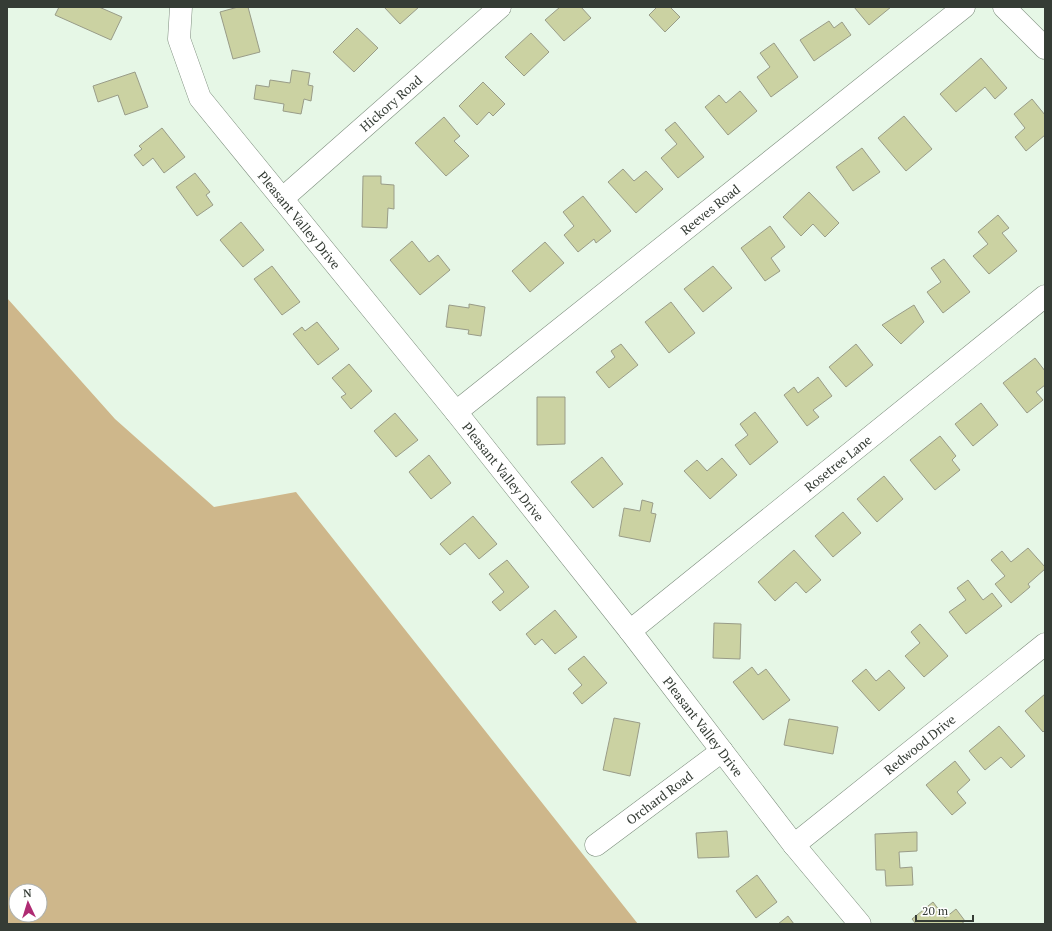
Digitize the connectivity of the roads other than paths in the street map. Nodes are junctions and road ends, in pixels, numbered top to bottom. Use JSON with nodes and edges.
{"nodes":[{"id":1,"x":181,"y":7,"type":"edge"},
{"id":2,"x":500,"y":7,"type":"edge"},
{"id":3,"x":964,"y":7,"type":"edge"},
{"id":4,"x":1004,"y":7,"type":"edge"},
{"id":5,"x":1045,"y":48,"type":"edge"},
{"id":6,"x":282,"y":199,"type":"junction"},
{"id":7,"x":1045,"y":296,"type":"edge"},
{"id":8,"x":456,"y":412,"type":"junction"},
{"id":9,"x":630,"y":631,"type":"junction"},
{"id":10,"x":1045,"y":644,"type":"edge"},
{"id":11,"x":722,"y":751,"type":"junction"},
{"id":12,"x":596,"y":845,"type":"dead end"},
{"id":13,"x":794,"y":845,"type":"junction"},
{"id":14,"x":860,"y":924,"type":"edge"}],
"edges":[{"from":1,"to":6,"type":"street","name":"Pleasant Valley Drive"},
{"from":2,"to":6,"type":"street","name":"Hickory Road"},
{"from":3,"to":8,"type":"street","name":"Reeves Road"},
{"from":4,"to":5,"type":"street"},
{"from":6,"to":8,"type":"street","name":"Pleasant Valley Drive"},
{"from":7,"to":9,"type":"street","name":"Rosetree Lane"},
{"from":8,"to":9,"type":"street","name":"Pleasant Valley Drive"},
{"from":9,"to":11,"type":"street","name":"Pleasant Valley Drive"},
{"from":10,"to":13,"type":"street","name":"Redwood Drive"},
{"from":11,"to":12,"type":"street","name":"Orchard Road"},
{"from":11,"to":13,"type":"street","name":"Pleasant Valley Drive"},
{"from":13,"to":14,"type":"street","name":"Pleasant Valley Drive"}]}
